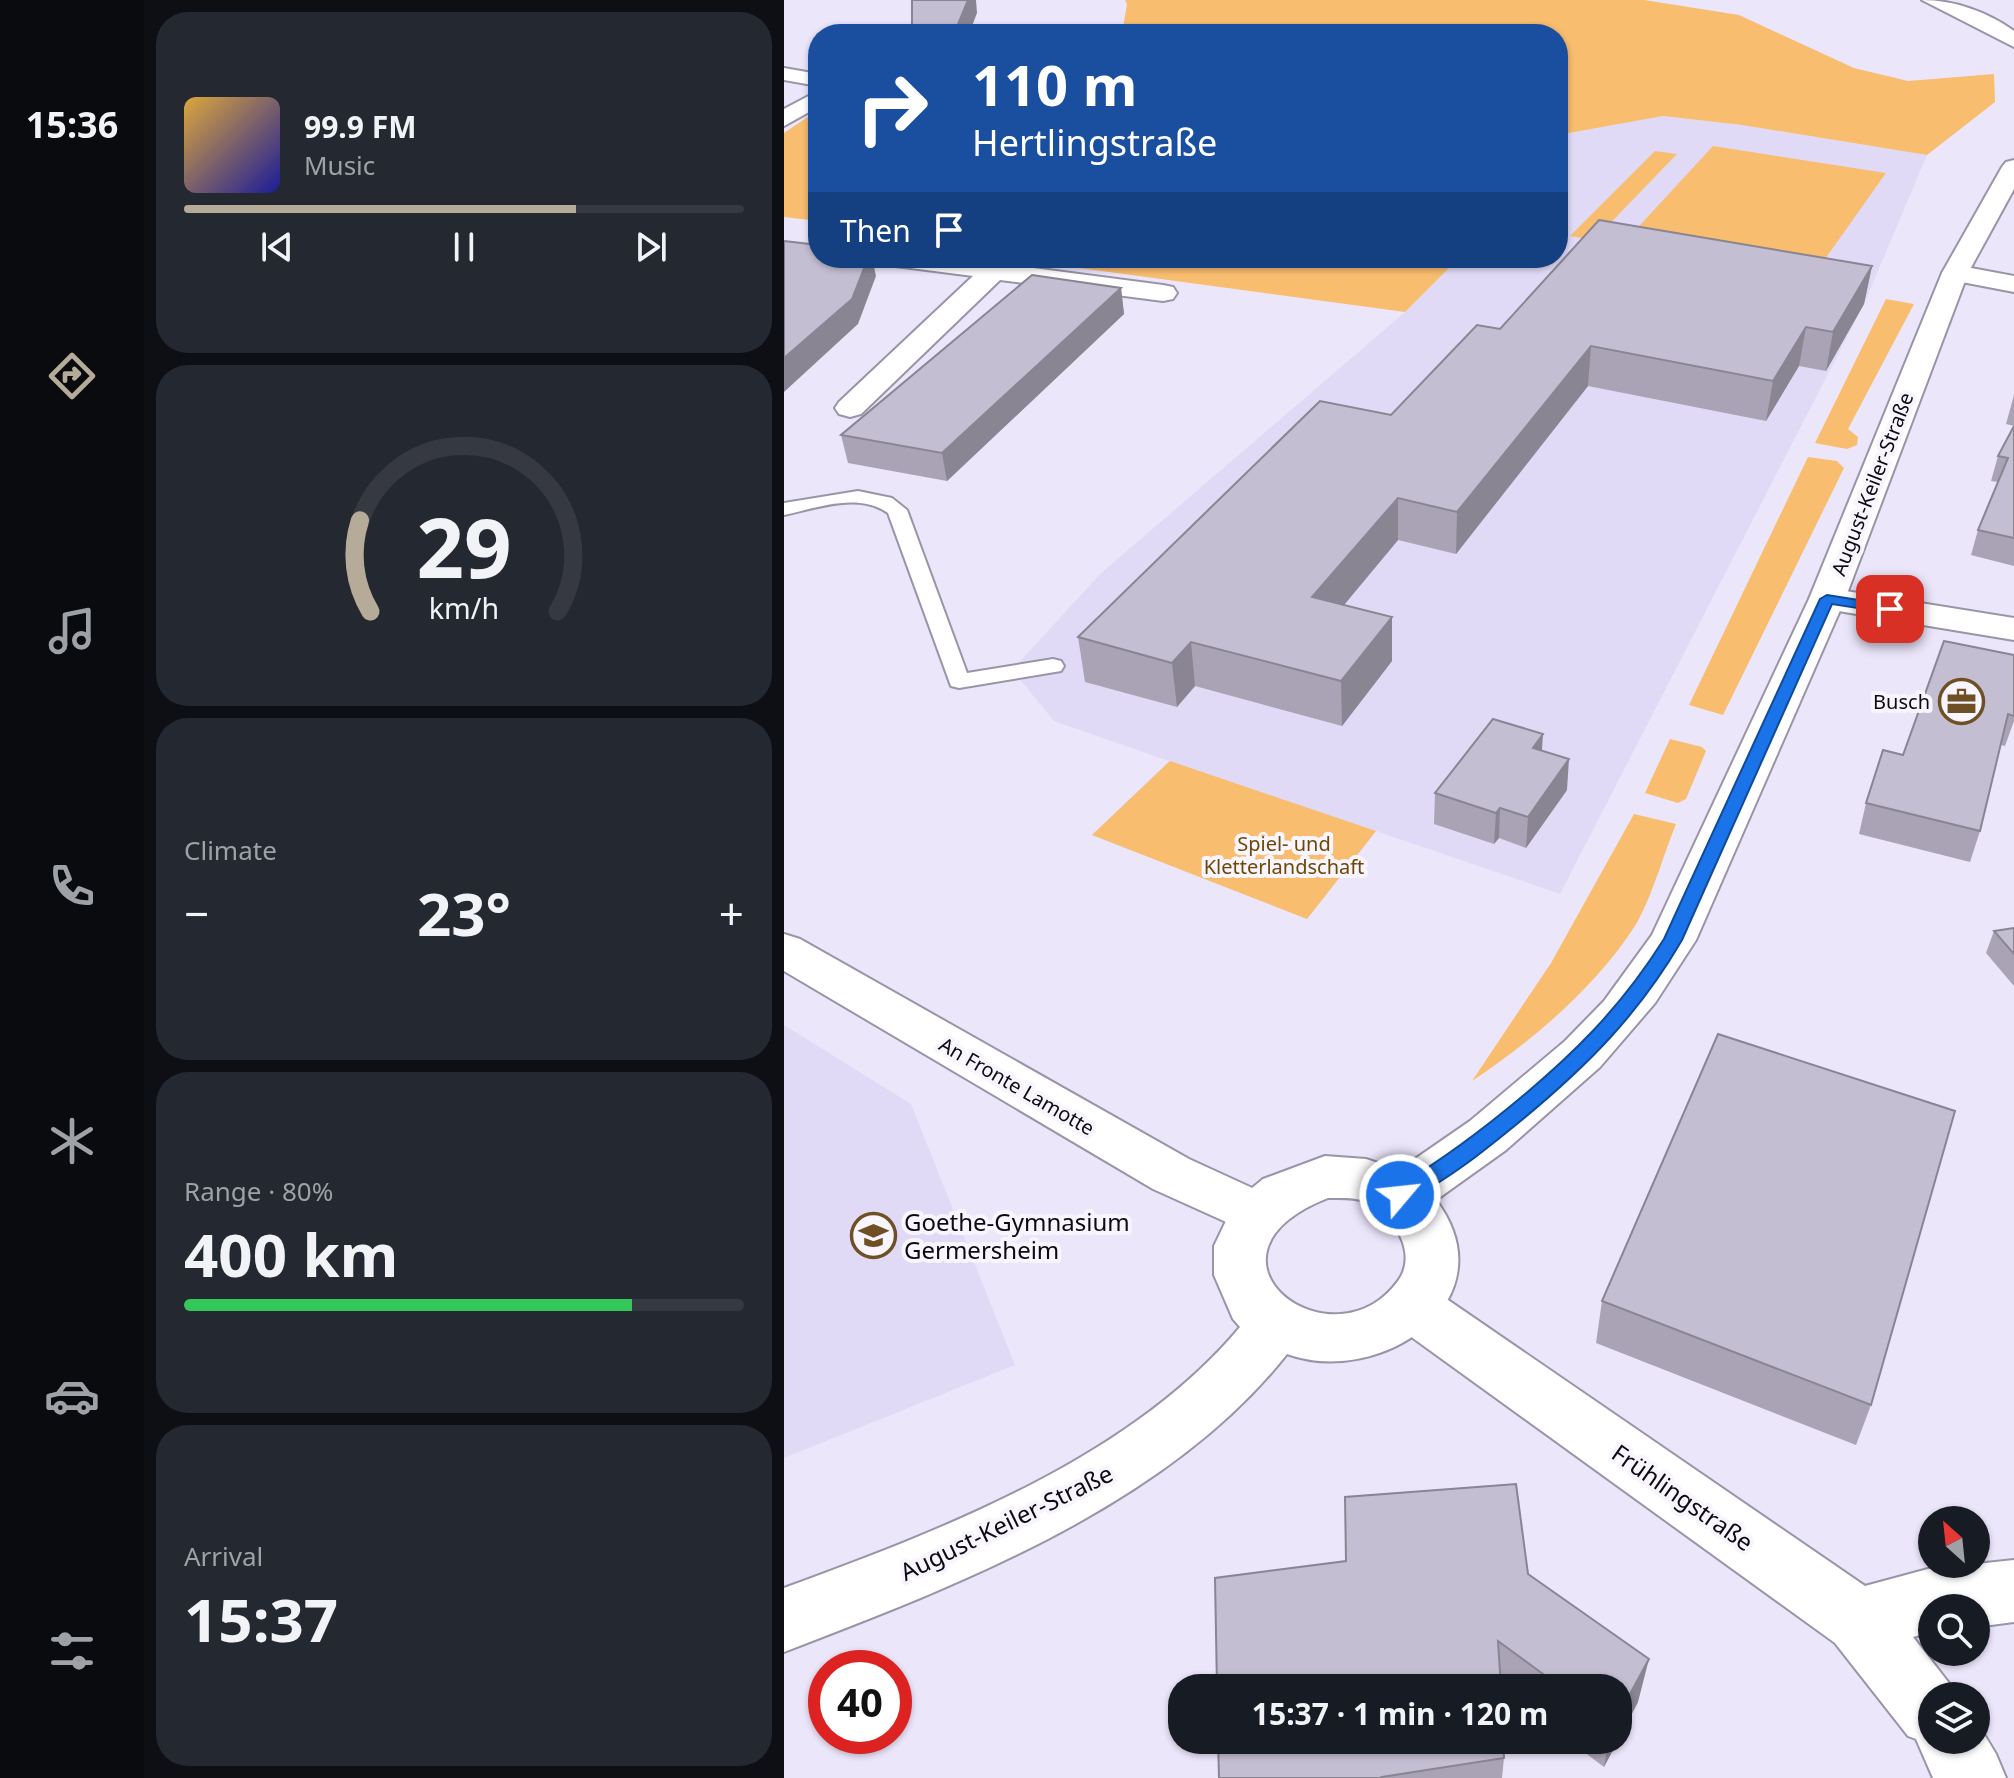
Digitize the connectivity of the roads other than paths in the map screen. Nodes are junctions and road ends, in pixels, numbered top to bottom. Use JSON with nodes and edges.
{"nodes":[{"id":1,"x":1932,"y":0,"type":"edge"},
{"id":2,"x":2014,"y":41,"type":"edge"},
{"id":3,"x":784,"y":74,"type":"edge"},
{"id":4,"x":808,"y":78,"type":"edge"},
{"id":5,"x":808,"y":104,"type":"edge"},
{"id":6,"x":784,"y":119,"type":"edge"},
{"id":7,"x":2014,"y":167,"type":"edge"},
{"id":8,"x":965,"y":268,"type":"edge"},
{"id":9,"x":993,"y":272,"type":"junction"},
{"id":10,"x":1955,"y":273,"type":"junction"},
{"id":11,"x":2014,"y":284,"type":"edge"},
{"id":12,"x":1163,"y":293,"type":"dead end"},
{"id":13,"x":850,"y":408,"type":"dead end"},
{"id":14,"x":784,"y":509,"type":"edge"},
{"id":15,"x":1827,"y":599,"type":"junction"},
{"id":16,"x":2014,"y":629,"type":"edge"},
{"id":17,"x":1053,"y":666,"type":"dead end"},
{"id":18,"x":784,"y":950,"type":"edge"},
{"id":19,"x":1400,"y":1195,"type":"junction"},
{"id":20,"x":1255,"y":1213,"type":"junction"},
{"id":21,"x":1412,"y":1306,"type":"junction"},
{"id":22,"x":1277,"y":1324,"type":"junction"},
{"id":23,"x":2014,"y":1591,"type":"edge"},
{"id":24,"x":784,"y":1620,"type":"edge"},
{"id":25,"x":1858,"y":1620,"type":"junction"},
{"id":26,"x":1918,"y":1695,"type":"edge"},
{"id":27,"x":1957,"y":1754,"type":"edge"},
{"id":28,"x":1972,"y":1778,"type":"edge"}],
"edges":[{"from":1,"to":2,"type":"street"},
{"from":3,"to":4,"type":"street"},
{"from":5,"to":6,"type":"street"},
{"from":7,"to":10,"type":"street","name":"August-Keiler-Straße"},
{"from":8,"to":9,"type":"street"},
{"from":9,"to":12,"type":"street"},
{"from":9,"to":13,"type":"street"},
{"from":10,"to":11,"type":"street"},
{"from":10,"to":15,"type":"street","name":"August-Keiler-Straße"},
{"from":14,"to":17,"type":"lane"},
{"from":15,"to":16,"type":"street"},
{"from":15,"to":19,"type":"street","name":"August-Keiler-Straße"},
{"from":18,"to":20,"type":"street","name":"An Fronte Lamotte"},
{"from":19,"to":20,"type":"street"},
{"from":19,"to":21,"type":"street"},
{"from":20,"to":22,"type":"street"},
{"from":21,"to":22,"type":"street"},
{"from":21,"to":25,"type":"street","name":"Frühlingstraße"},
{"from":22,"to":24,"type":"street","name":"August-Keiler-Straße"},
{"from":23,"to":25,"type":"street"},
{"from":25,"to":26,"type":"street","name":"Frühlingstraße"},
{"from":27,"to":28,"type":"street"}]}
